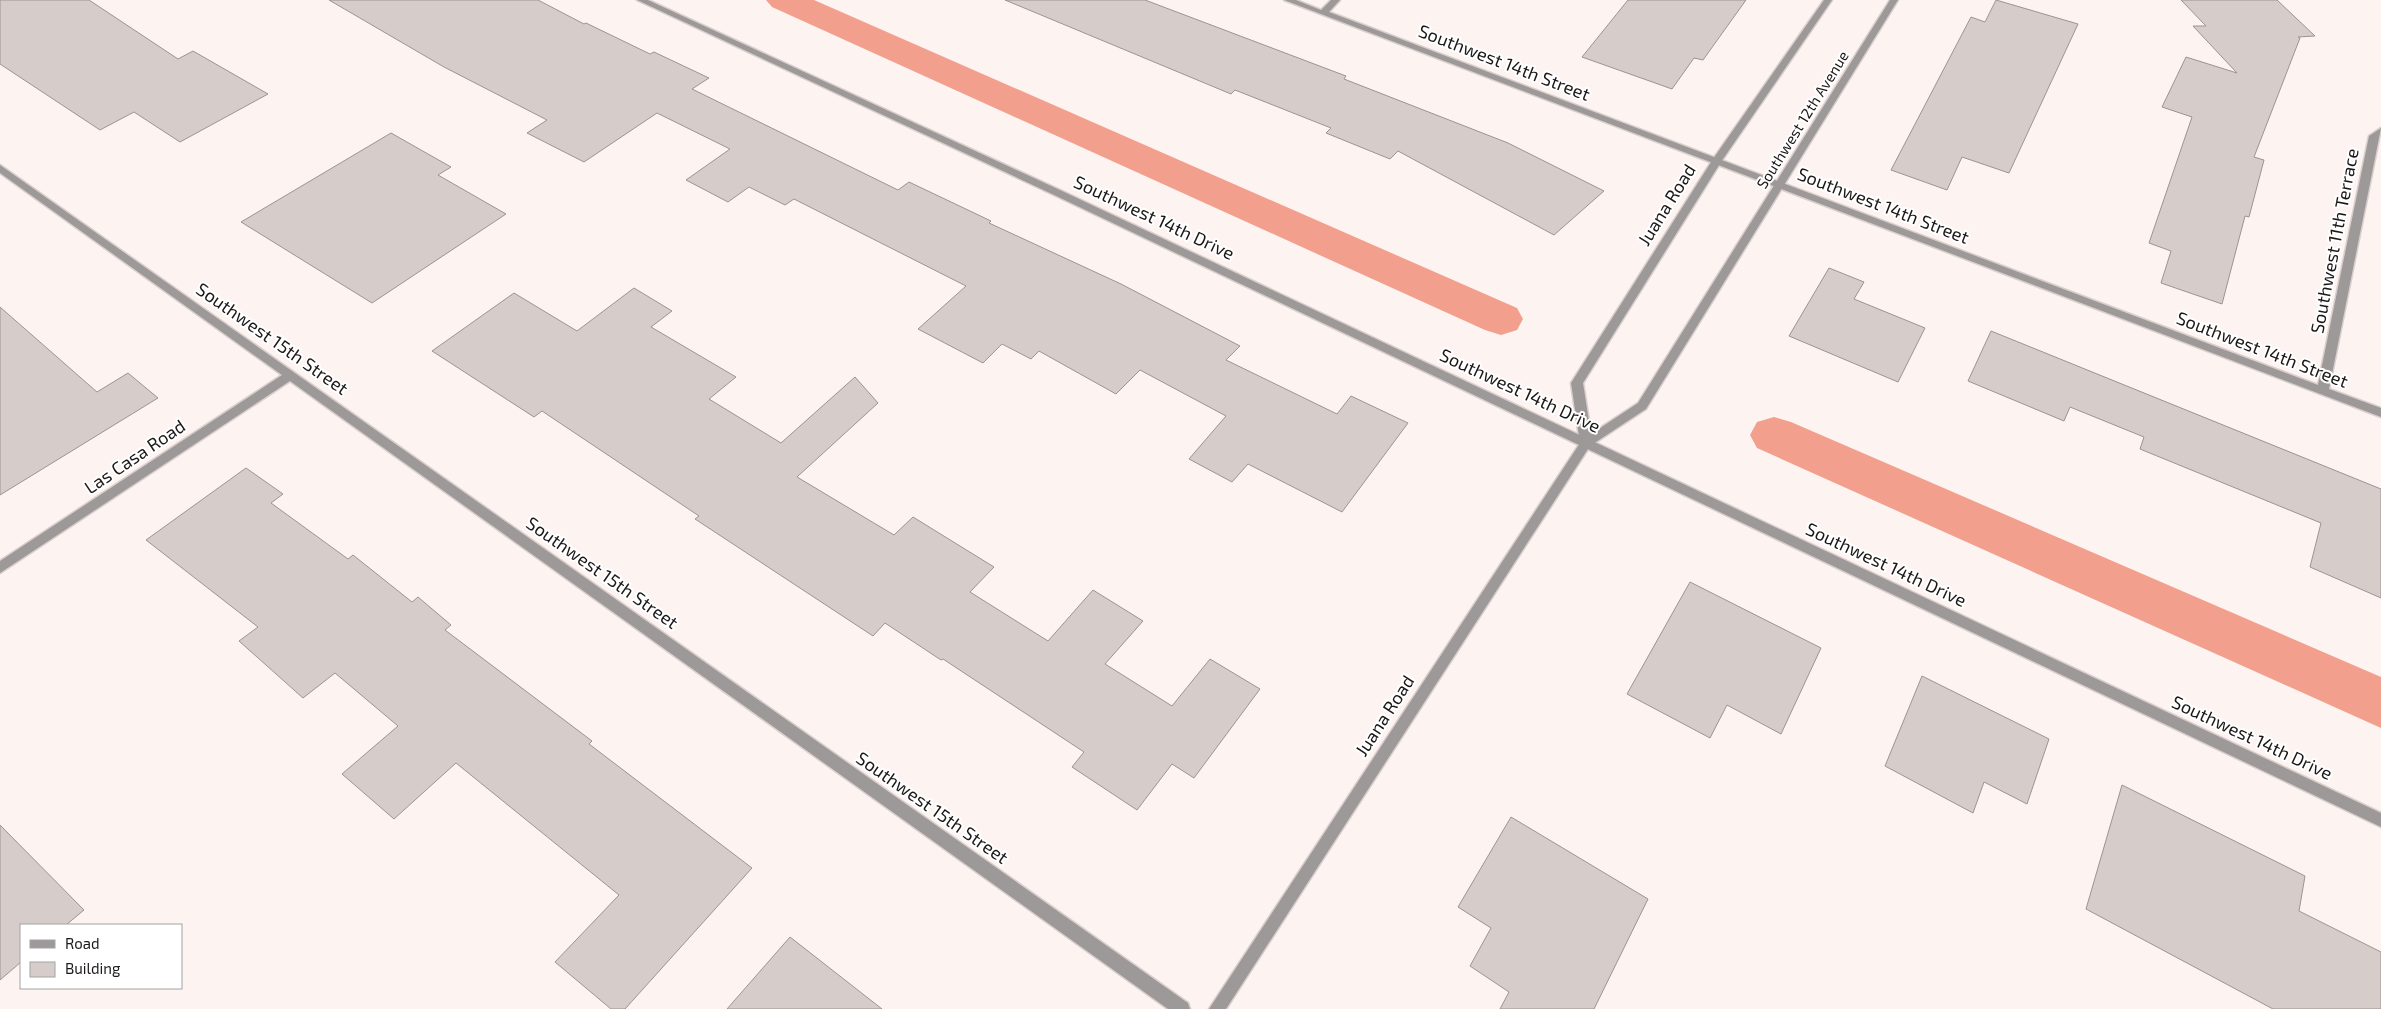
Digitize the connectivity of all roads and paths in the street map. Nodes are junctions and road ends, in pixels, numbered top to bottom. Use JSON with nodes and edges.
{"nodes":[{"id":1,"x":641,"y":0,"type":"edge"},
{"id":2,"x":1288,"y":0,"type":"edge"},
{"id":3,"x":1336,"y":0,"type":"edge"},
{"id":4,"x":1828,"y":0,"type":"edge"},
{"id":5,"x":1894,"y":0,"type":"edge"},
{"id":6,"x":1323,"y":13,"type":"junction"},
{"id":7,"x":2381,"y":131,"type":"edge"},
{"id":8,"x":1717,"y":161,"type":"junction"},
{"id":9,"x":0,"y":168,"type":"edge"},
{"id":10,"x":1781,"y":185,"type":"junction"},
{"id":11,"x":1736,"y":254,"type":"joint"},
{"id":12,"x":290,"y":374,"type":"junction"},
{"id":13,"x":2323,"y":391,"type":"junction"},
{"id":14,"x":2381,"y":413,"type":"edge"},
{"id":15,"x":1586,"y":443,"type":"junction"},
{"id":16,"x":0,"y":568,"type":"edge"},
{"id":17,"x":2381,"y":820,"type":"edge"},
{"id":18,"x":1182,"y":1009,"type":"edge"},
{"id":19,"x":1217,"y":1009,"type":"edge"}],
"edges":[{"from":1,"to":15,"type":"street","name":"Southwest 14th Drive"},
{"from":2,"to":6,"type":"street","name":"Southwest 14th Street"},
{"from":3,"to":6,"type":"street"},
{"from":4,"to":8,"type":"street","name":"Juana Road"},
{"from":5,"to":10,"type":"street","name":"Southwest 12th Avenue"},
{"from":6,"to":8,"type":"street","name":"Southwest 14th Street"},
{"from":7,"to":13,"type":"street","name":"Southwest 11th Terrace"},
{"from":8,"to":10,"type":"street","name":"Southwest 14th Street"},
{"from":8,"to":15,"type":"street","name":"Juana Road"},
{"from":9,"to":12,"type":"street","name":"Southwest 15th Street"},
{"from":10,"to":11,"type":"street","name":"Southwest 12th Avenue"},
{"from":10,"to":13,"type":"street","name":"Southwest 14th Street"},
{"from":11,"to":15,"type":"street","name":"Juana Road"},
{"from":12,"to":16,"type":"street","name":"Las Casa Road"},
{"from":12,"to":18,"type":"street","name":"Southwest 15th Street"},
{"from":13,"to":14,"type":"street","name":"Southwest 14th Street"},
{"from":15,"to":17,"type":"street","name":"Southwest 14th Drive"},
{"from":15,"to":19,"type":"street","name":"Juana Road"}]}
